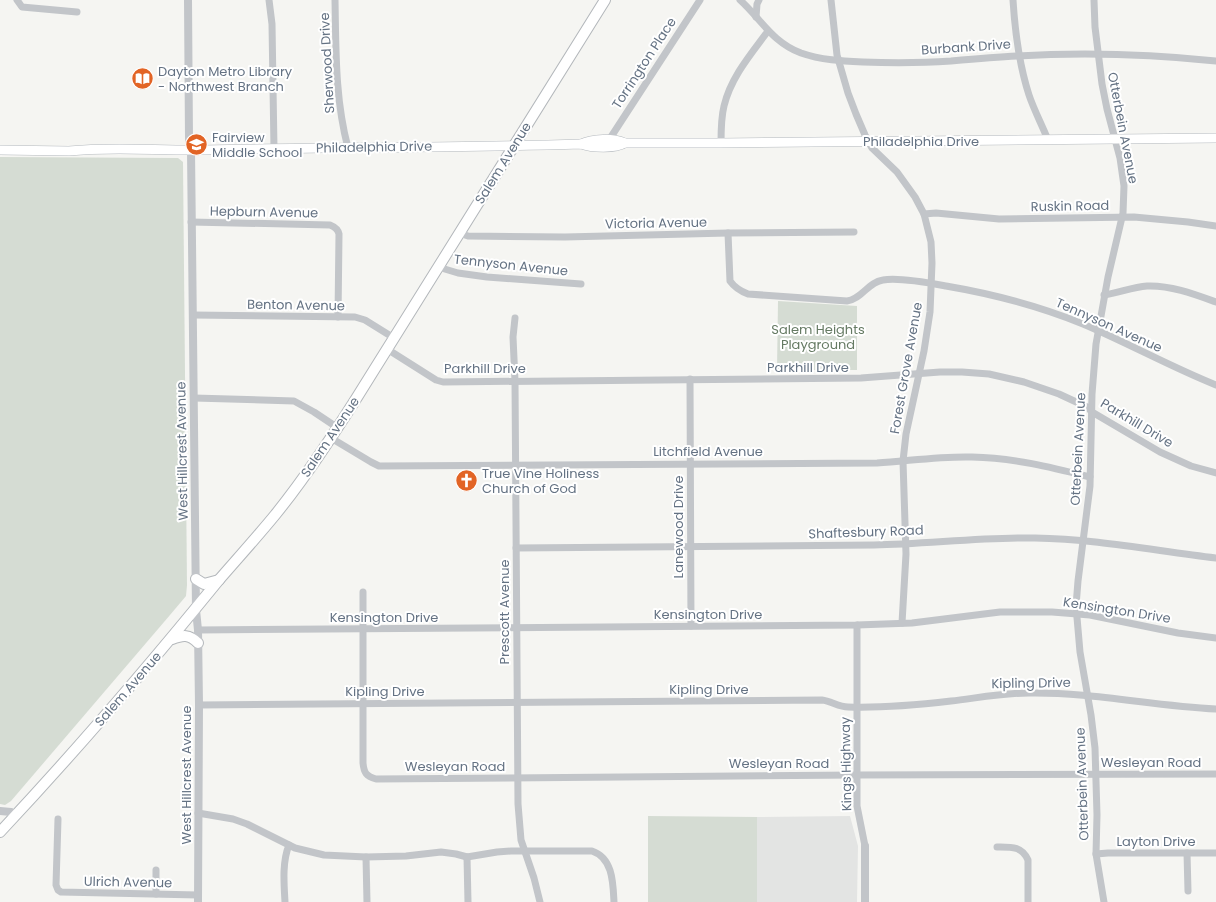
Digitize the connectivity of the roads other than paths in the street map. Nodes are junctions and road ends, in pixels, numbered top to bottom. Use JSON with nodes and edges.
{"nodes":[{"id":1,"x":16,"y":0,"type":"edge"},
{"id":2,"x":188,"y":0,"type":"edge"},
{"id":3,"x":269,"y":0,"type":"edge"},
{"id":4,"x":335,"y":0,"type":"edge"},
{"id":5,"x":605,"y":0,"type":"edge"},
{"id":6,"x":700,"y":0,"type":"edge"},
{"id":7,"x":740,"y":0,"type":"edge"},
{"id":8,"x":759,"y":0,"type":"edge"},
{"id":9,"x":831,"y":0,"type":"edge"},
{"id":10,"x":1013,"y":0,"type":"edge"},
{"id":11,"x":1094,"y":0,"type":"edge"},
{"id":12,"x":77,"y":12,"type":"dead end"},
{"id":13,"x":756,"y":17,"type":"junction"},
{"id":14,"x":768,"y":31,"type":"junction"},
{"id":15,"x":1098,"y":54,"type":"junction"},
{"id":16,"x":1019,"y":55,"type":"junction"},
{"id":17,"x":838,"y":61,"type":"junction"},
{"id":18,"x":1216,"y":61,"type":"edge"},
{"id":19,"x":1216,"y":138,"type":"edge"},
{"id":20,"x":1114,"y":139,"type":"junction"},
{"id":21,"x":609,"y":140,"type":"junction"},
{"id":22,"x":1048,"y":140,"type":"junction"},
{"id":23,"x":868,"y":142,"type":"junction"},
{"id":24,"x":625,"y":143,"type":"junction"},
{"id":25,"x":721,"y":143,"type":"junction"},
{"id":26,"x":581,"y":144,"type":"junction"},
{"id":27,"x":515,"y":145,"type":"junction"},
{"id":28,"x":274,"y":148,"type":"junction"},
{"id":29,"x":348,"y":148,"type":"junction"},
{"id":30,"x":0,"y":150,"type":"edge"},
{"id":31,"x":191,"y":150,"type":"junction"},
{"id":32,"x":924,"y":214,"type":"junction"},
{"id":33,"x":1122,"y":217,"type":"junction"},
{"id":34,"x":191,"y":222,"type":"junction"},
{"id":35,"x":1216,"y":226,"type":"edge"},
{"id":36,"x":854,"y":232,"type":"dead end"},
{"id":37,"x":458,"y":233,"type":"junction"},
{"id":38,"x":728,"y":233,"type":"junction"},
{"id":39,"x":438,"y":267,"type":"junction"},
{"id":40,"x":932,"y":283,"type":"junction"},
{"id":41,"x":581,"y":284,"type":"dead end"},
{"id":42,"x":1104,"y":295,"type":"junction"},
{"id":43,"x":1216,"y":302,"type":"edge"},
{"id":44,"x":193,"y":315,"type":"junction"},
{"id":45,"x":338,"y":317,"type":"junction"},
{"id":46,"x":515,"y":318,"type":"dead end"},
{"id":47,"x":1098,"y":331,"type":"junction"},
{"id":48,"x":394,"y":338,"type":"junction"},
{"id":49,"x":387,"y":350,"type":"junction"},
{"id":50,"x":919,"y":374,"type":"junction"},
{"id":51,"x":690,"y":379,"type":"junction"},
{"id":52,"x":515,"y":381,"type":"junction"},
{"id":53,"x":1216,"y":385,"type":"edge"},
{"id":54,"x":194,"y":398,"type":"junction"},
{"id":55,"x":1092,"y":412,"type":"junction"},
{"id":56,"x":338,"y":428,"type":"junction"},
{"id":57,"x":331,"y":438,"type":"junction"},
{"id":58,"x":903,"y":461,"type":"junction"},
{"id":59,"x":690,"y":463,"type":"junction"},
{"id":60,"x":515,"y":465,"type":"junction"},
{"id":61,"x":1216,"y":473,"type":"edge"},
{"id":62,"x":1090,"y":477,"type":"junction"},
{"id":63,"x":1083,"y":541,"type":"junction"},
{"id":64,"x":906,"y":544,"type":"junction"},
{"id":65,"x":691,"y":547,"type":"junction"},
{"id":66,"x":516,"y":548,"type":"junction"},
{"id":67,"x":1216,"y":558,"type":"edge"},
{"id":68,"x":196,"y":579,"type":"junction"},
{"id":69,"x":219,"y":580,"type":"junction"},
{"id":70,"x":363,"y":592,"type":"dead end"},
{"id":71,"x":196,"y":610,"type":"junction"},
{"id":72,"x":1077,"y":614,"type":"junction"},
{"id":73,"x":902,"y":623,"type":"junction"},
{"id":74,"x":857,"y":625,"type":"junction"},
{"id":75,"x":691,"y":626,"type":"junction"},
{"id":76,"x":516,"y":628,"type":"junction"},
{"id":77,"x":363,"y":629,"type":"junction"},
{"id":78,"x":198,"y":630,"type":"junction"},
{"id":79,"x":1216,"y":638,"type":"edge"},
{"id":80,"x":172,"y":639,"type":"junction"},
{"id":81,"x":198,"y":643,"type":"junction"},
{"id":82,"x":1088,"y":695,"type":"junction"},
{"id":83,"x":364,"y":703,"type":"junction"},
{"id":84,"x":517,"y":703,"type":"junction"},
{"id":85,"x":199,"y":705,"type":"junction"},
{"id":86,"x":857,"y":707,"type":"junction"},
{"id":87,"x":1216,"y":709,"type":"edge"},
{"id":88,"x":1096,"y":774,"type":"junction"},
{"id":89,"x":1216,"y":774,"type":"edge"},
{"id":90,"x":858,"y":775,"type":"junction"},
{"id":91,"x":518,"y":778,"type":"junction"},
{"id":92,"x":0,"y":811,"type":"edge"},
{"id":93,"x":198,"y":813,"type":"junction"},
{"id":94,"x":15,"y":816,"type":"junction"},
{"id":95,"x":58,"y":819,"type":"dead end"},
{"id":96,"x":0,"y":832,"type":"edge"},
{"id":97,"x":289,"y":845,"type":"junction"},
{"id":98,"x":865,"y":846,"type":"joint"},
{"id":99,"x":998,"y":847,"type":"dead end"},
{"id":100,"x":525,"y":850,"type":"junction"},
{"id":101,"x":1187,"y":853,"type":"junction"},
{"id":102,"x":1216,"y":853,"type":"edge"},
{"id":103,"x":1096,"y":854,"type":"junction"},
{"id":104,"x":366,"y":857,"type":"junction"},
{"id":105,"x":467,"y":857,"type":"junction"},
{"id":106,"x":156,"y":870,"type":"dead end"},
{"id":107,"x":1188,"y":891,"type":"dead end"},
{"id":108,"x":156,"y":894,"type":"junction"},
{"id":109,"x":198,"y":899,"type":"edge"},
{"id":110,"x":285,"y":902,"type":"edge"},
{"id":111,"x":366,"y":902,"type":"edge"},
{"id":112,"x":468,"y":902,"type":"edge"},
{"id":113,"x":540,"y":902,"type":"edge"},
{"id":114,"x":614,"y":902,"type":"edge"},
{"id":115,"x":865,"y":902,"type":"edge"},
{"id":116,"x":1028,"y":902,"type":"edge"},
{"id":117,"x":1103,"y":902,"type":"edge"}],
"edges":[{"from":1,"to":12,"type":"street"},
{"from":2,"to":31,"type":"street","name":"West Hillcrest Avenue"},
{"from":3,"to":28,"type":"street"},
{"from":4,"to":29,"type":"street","name":"Sherwood Drive"},
{"from":5,"to":27,"type":"main road","name":"Salem Avenue"},
{"from":6,"to":21,"type":"street","name":"Torrington Place"},
{"from":7,"to":13,"type":"street","name":"Burbank Drive"},
{"from":8,"to":13,"type":"street"},
{"from":9,"to":17,"type":"street","name":"Forest Grove Avenue"},
{"from":10,"to":16,"type":"street"},
{"from":11,"to":15,"type":"street","name":"Otterbein Avenue"},
{"from":13,"to":14,"type":"street","name":"Burbank Drive"},
{"from":14,"to":17,"type":"street","name":"Burbank Drive"},
{"from":14,"to":25,"type":"street"},
{"from":15,"to":16,"type":"street","name":"Burbank Drive"},
{"from":15,"to":18,"type":"street","name":"Burbank Drive"},
{"from":15,"to":20,"type":"street","name":"Otterbein Avenue"},
{"from":16,"to":17,"type":"street","name":"Burbank Drive"},
{"from":16,"to":22,"type":"street"},
{"from":17,"to":23,"type":"street","name":"Forest Grove Avenue"},
{"from":19,"to":20,"type":"main road","name":"Philadelphia Drive"},
{"from":20,"to":22,"type":"main road","name":"Philadelphia Drive"},
{"from":20,"to":33,"type":"street","name":"Otterbein Avenue"},
{"from":21,"to":24,"type":"main road","name":"Philadelphia Drive"},
{"from":21,"to":26,"type":"main road","name":"Philadelphia Drive"},
{"from":22,"to":23,"type":"main road","name":"Philadelphia Drive"},
{"from":23,"to":25,"type":"main road","name":"Philadelphia Drive"},
{"from":23,"to":32,"type":"street","name":"Forest Grove Avenue"},
{"from":24,"to":25,"type":"main road","name":"Philadelphia Drive"},
{"from":24,"to":26,"type":"main road","name":"Philadelphia Drive"},
{"from":26,"to":27,"type":"main road","name":"Philadelphia Drive"},
{"from":27,"to":29,"type":"main road","name":"Philadelphia Drive"},
{"from":27,"to":37,"type":"main road","name":"Salem Avenue"},
{"from":28,"to":29,"type":"main road","name":"Philadelphia Drive"},
{"from":28,"to":31,"type":"main road","name":"Philadelphia Drive"},
{"from":30,"to":31,"type":"main road","name":"Philadelphia Drive"},
{"from":31,"to":34,"type":"street","name":"West Hillcrest Avenue"},
{"from":32,"to":33,"type":"street","name":"Ruskin Road"},
{"from":32,"to":40,"type":"street","name":"Forest Grove Avenue"},
{"from":33,"to":35,"type":"street","name":"Ruskin Road"},
{"from":33,"to":42,"type":"street","name":"Otterbein Avenue"},
{"from":34,"to":44,"type":"street","name":"West Hillcrest Avenue"},
{"from":34,"to":45,"type":"street","name":"Hepburn Avenue"},
{"from":36,"to":38,"type":"street","name":"Victoria Avenue"},
{"from":37,"to":38,"type":"street","name":"Victoria Avenue"},
{"from":37,"to":39,"type":"main road","name":"Salem Avenue"},
{"from":38,"to":40,"type":"street","name":"Tennyson Avenue"},
{"from":39,"to":41,"type":"street","name":"Tennyson Avenue"},
{"from":39,"to":48,"type":"main road","name":"Salem Avenue"},
{"from":40,"to":47,"type":"street","name":"Tennyson Avenue"},
{"from":40,"to":50,"type":"street","name":"Forest Grove Avenue"},
{"from":42,"to":43,"type":"street"},
{"from":42,"to":47,"type":"street","name":"Otterbein Avenue"},
{"from":44,"to":45,"type":"street","name":"Benton Avenue"},
{"from":44,"to":54,"type":"street","name":"West Hillcrest Avenue"},
{"from":45,"to":48,"type":"street","name":"Benton Avenue"},
{"from":46,"to":52,"type":"street","name":"Prescott Avenue"},
{"from":47,"to":53,"type":"street","name":"Tennyson Avenue"},
{"from":47,"to":55,"type":"street","name":"Otterbein Avenue"},
{"from":48,"to":49,"type":"main road","name":"Salem Avenue"},
{"from":49,"to":52,"type":"street","name":"Parkhill Drive"},
{"from":49,"to":56,"type":"main road","name":"Salem Avenue"},
{"from":50,"to":51,"type":"street","name":"Parkhill Drive"},
{"from":50,"to":55,"type":"street","name":"Parkhill Drive"},
{"from":50,"to":58,"type":"street","name":"Forest Grove Avenue"},
{"from":51,"to":52,"type":"street","name":"Parkhill Drive"},
{"from":51,"to":59,"type":"street","name":"Lanewood Drive"},
{"from":52,"to":60,"type":"street","name":"Prescott Avenue"},
{"from":54,"to":56,"type":"street"},
{"from":54,"to":68,"type":"street","name":"West Hillcrest Avenue"},
{"from":55,"to":61,"type":"street","name":"Parkhill Drive"},
{"from":55,"to":62,"type":"street","name":"Otterbein Avenue"},
{"from":56,"to":57,"type":"main road","name":"Salem Avenue"},
{"from":57,"to":60,"type":"street","name":"Litchfield Avenue"},
{"from":57,"to":69,"type":"main road","name":"Salem Avenue"},
{"from":58,"to":59,"type":"street","name":"Litchfield Avenue"},
{"from":58,"to":62,"type":"street","name":"Litchfield Avenue"},
{"from":58,"to":64,"type":"street","name":"Forest Grove Avenue"},
{"from":59,"to":60,"type":"street","name":"Litchfield Avenue"},
{"from":59,"to":65,"type":"street","name":"Lanewood Drive"},
{"from":60,"to":66,"type":"street","name":"Prescott Avenue"},
{"from":62,"to":63,"type":"street","name":"Otterbein Avenue"},
{"from":63,"to":64,"type":"street","name":"Shaftesbury Road"},
{"from":63,"to":67,"type":"street","name":"Shaftesbury Road"},
{"from":63,"to":72,"type":"street","name":"Otterbein Avenue"},
{"from":64,"to":65,"type":"street","name":"Shaftesbury Road"},
{"from":64,"to":73,"type":"street","name":"Forest Grove Avenue"},
{"from":65,"to":66,"type":"street","name":"Shaftesbury Road"},
{"from":65,"to":75,"type":"street","name":"Lanewood Drive"},
{"from":66,"to":76,"type":"street","name":"Prescott Avenue"},
{"from":68,"to":69,"type":"main road"},
{"from":68,"to":71,"type":"street","name":"West Hillcrest Avenue"},
{"from":69,"to":71,"type":"main road","name":"Salem Avenue"},
{"from":70,"to":77,"type":"street"},
{"from":71,"to":78,"type":"street","name":"West Hillcrest Avenue"},
{"from":71,"to":80,"type":"main road","name":"Salem Avenue"},
{"from":72,"to":73,"type":"street","name":"Kensington Drive"},
{"from":72,"to":79,"type":"street","name":"Kensington Drive"},
{"from":72,"to":82,"type":"street","name":"Otterbein Avenue"},
{"from":73,"to":74,"type":"street","name":"Kensington Drive"},
{"from":74,"to":75,"type":"street","name":"Kensington Drive"},
{"from":74,"to":86,"type":"street","name":"Kings Highway"},
{"from":75,"to":76,"type":"street","name":"Kensington Drive"},
{"from":76,"to":77,"type":"street","name":"Kensington Drive"},
{"from":76,"to":84,"type":"street","name":"Prescott Avenue"},
{"from":77,"to":78,"type":"street","name":"Kensington Drive"},
{"from":77,"to":83,"type":"street"},
{"from":78,"to":81,"type":"street","name":"West Hillcrest Avenue"},
{"from":80,"to":81,"type":"main road"},
{"from":80,"to":94,"type":"main road","name":"Salem Avenue"},
{"from":81,"to":85,"type":"street","name":"West Hillcrest Avenue"},
{"from":82,"to":86,"type":"street","name":"Kipling Drive"},
{"from":82,"to":87,"type":"street","name":"Kipling Drive"},
{"from":82,"to":88,"type":"street","name":"Otterbein Avenue"},
{"from":83,"to":84,"type":"street","name":"Kipling Drive"},
{"from":83,"to":85,"type":"street","name":"Kipling Drive"},
{"from":83,"to":91,"type":"street","name":"Wesleyan Road"},
{"from":84,"to":86,"type":"street","name":"Kipling Drive"},
{"from":84,"to":91,"type":"street","name":"Prescott Avenue"},
{"from":85,"to":93,"type":"street","name":"West Hillcrest Avenue"},
{"from":86,"to":90,"type":"street","name":"Kings Highway"},
{"from":88,"to":89,"type":"street","name":"Wesleyan Road"},
{"from":88,"to":90,"type":"street","name":"Wesleyan Road"},
{"from":88,"to":103,"type":"street","name":"Otterbein Avenue"},
{"from":90,"to":91,"type":"street","name":"Wesleyan Road"},
{"from":90,"to":98,"type":"street","name":"Kings Highway"},
{"from":91,"to":100,"type":"street","name":"Prescott Avenue"},
{"from":92,"to":94,"type":"street"},
{"from":93,"to":97,"type":"street"},
{"from":93,"to":109,"type":"street","name":"West Hillcrest Avenue"},
{"from":94,"to":96,"type":"main road","name":"Salem Avenue"},
{"from":95,"to":108,"type":"street","name":"Ulrich Avenue"},
{"from":97,"to":104,"type":"street"},
{"from":97,"to":110,"type":"street"},
{"from":98,"to":115,"type":"street","name":"Kings Highway"},
{"from":99,"to":116,"type":"street"},
{"from":100,"to":105,"type":"street"},
{"from":100,"to":113,"type":"street","name":"Prescott Avenue"},
{"from":100,"to":114,"type":"street"},
{"from":101,"to":102,"type":"street","name":"Layton Drive"},
{"from":101,"to":103,"type":"street","name":"Layton Drive"},
{"from":101,"to":107,"type":"street"},
{"from":103,"to":117,"type":"street","name":"Otterbein Avenue"},
{"from":104,"to":105,"type":"street"},
{"from":104,"to":111,"type":"street"},
{"from":105,"to":112,"type":"street"},
{"from":106,"to":108,"type":"street"},
{"from":108,"to":109,"type":"street","name":"Ulrich Avenue"}]}
